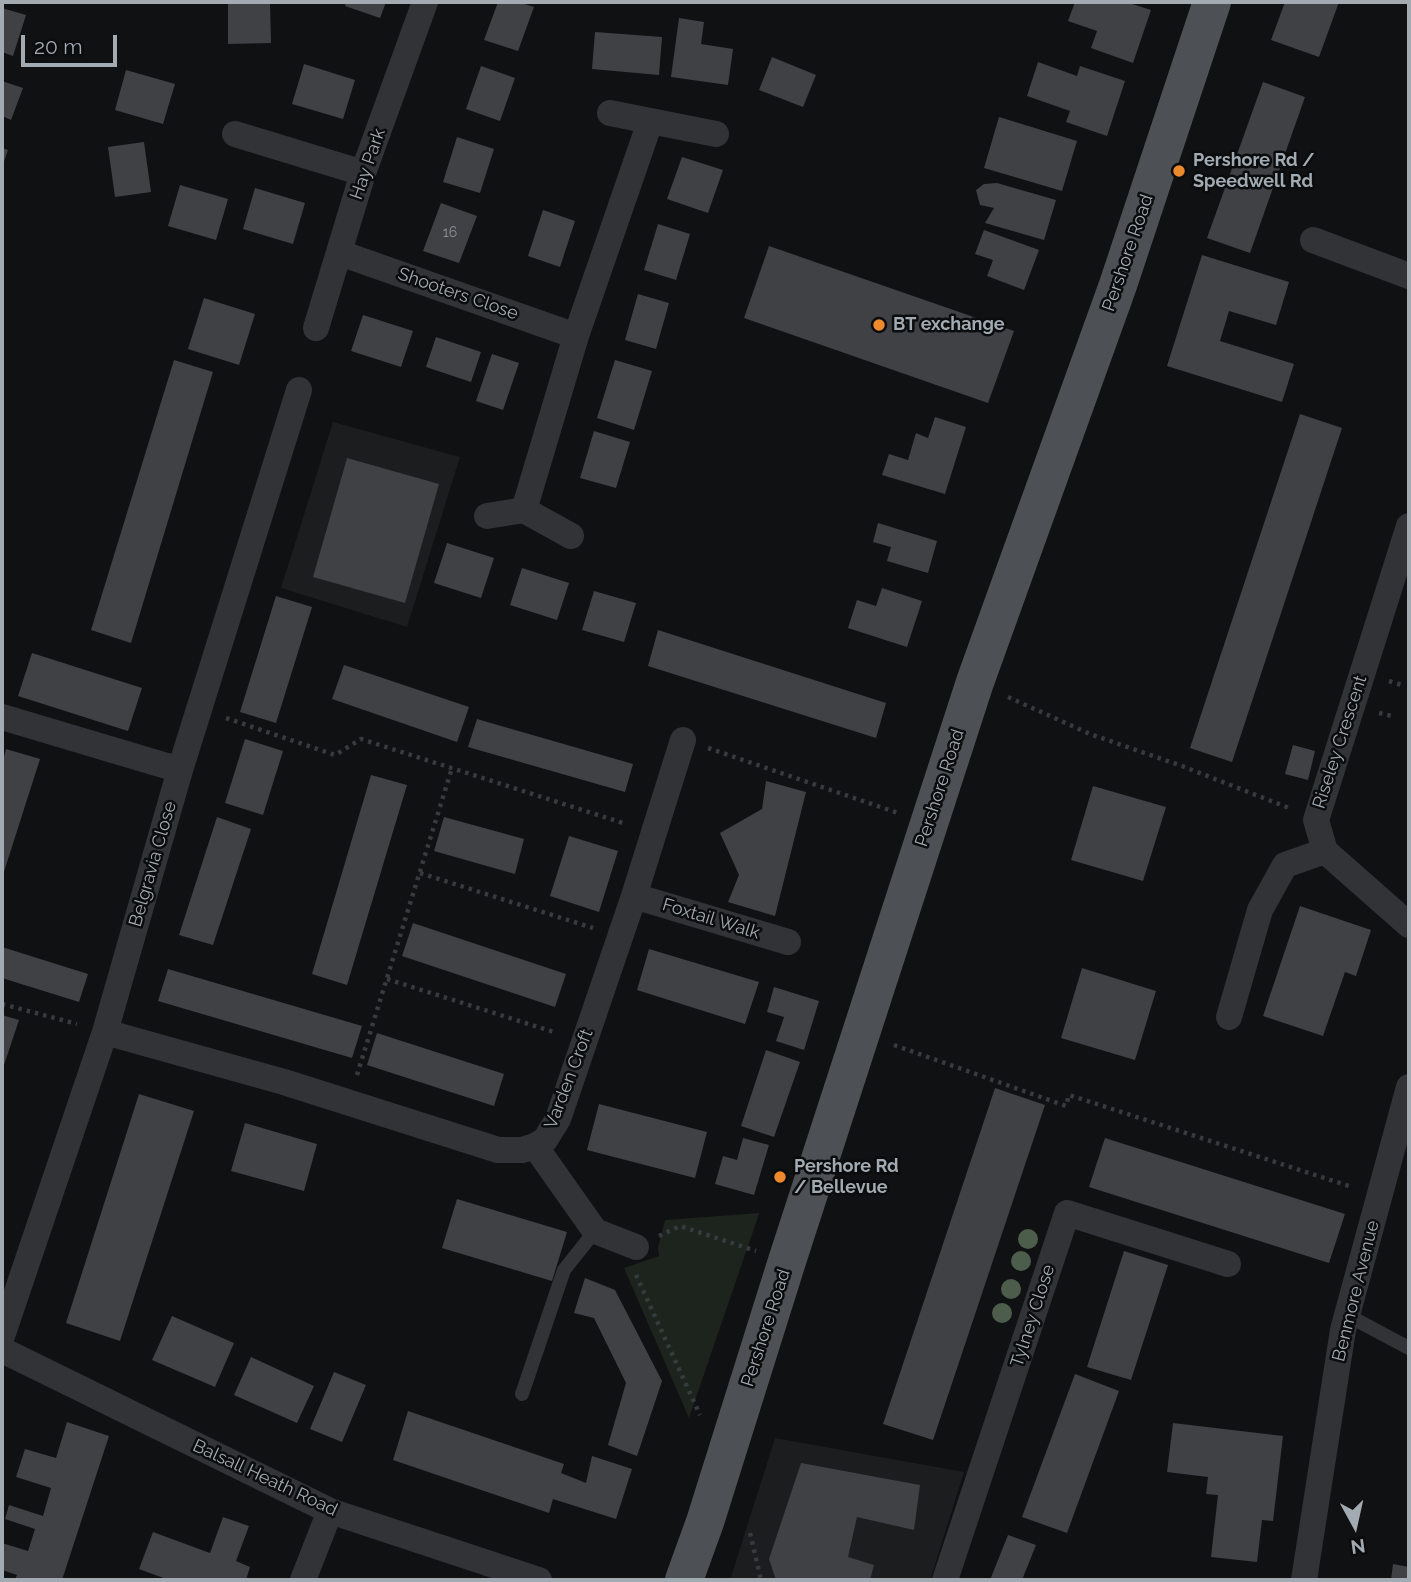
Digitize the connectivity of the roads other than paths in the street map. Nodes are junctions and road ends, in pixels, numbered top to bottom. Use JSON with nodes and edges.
{"nodes":[{"id":1,"x":425,"y":2,"type":"edge"},
{"id":2,"x":1212,"y":2,"type":"edge"},
{"id":3,"x":610,"y":113,"type":"dead end"},
{"id":4,"x":650,"y":122,"type":"junction"},
{"id":5,"x":235,"y":134,"type":"dead end"},
{"id":6,"x":716,"y":134,"type":"dead end"},
{"id":7,"x":363,"y":173,"type":"junction"},
{"id":8,"x":1313,"y":240,"type":"dead end"},
{"id":9,"x":340,"y":253,"type":"junction"},
{"id":10,"x":1409,"y":276,"type":"edge"},
{"id":11,"x":316,"y":328,"type":"dead end"},
{"id":12,"x":576,"y":336,"type":"junction"},
{"id":13,"x":299,"y":390,"type":"dead end"},
{"id":14,"x":523,"y":510,"type":"junction"},
{"id":15,"x":486,"y":516,"type":"dead end"},
{"id":16,"x":1409,"y":526,"type":"edge"},
{"id":17,"x":571,"y":536,"type":"dead end"},
{"id":18,"x":2,"y":717,"type":"edge"},
{"id":19,"x":683,"y":740,"type":"road end"},
{"id":20,"x":180,"y":770,"type":"junction"},
{"id":21,"x":1325,"y":851,"type":"junction"},
{"id":22,"x":634,"y":896,"type":"junction"},
{"id":23,"x":1409,"y":925,"type":"edge"},
{"id":24,"x":788,"y":942,"type":"dead end"},
{"id":25,"x":1229,"y":1017,"type":"dead end"},
{"id":26,"x":105,"y":1032,"type":"junction"},
{"id":27,"x":1409,"y":1087,"type":"edge"},
{"id":28,"x":535,"y":1146,"type":"junction"},
{"id":29,"x":595,"y":1231,"type":"junction"},
{"id":30,"x":636,"y":1247,"type":"road end"},
{"id":31,"x":1228,"y":1264,"type":"dead end"},
{"id":32,"x":1347,"y":1315,"type":"junction"},
{"id":33,"x":2,"y":1336,"type":"edge"},
{"id":34,"x":1409,"y":1348,"type":"edge"},
{"id":35,"x":2,"y":1350,"type":"edge"},
{"id":36,"x":522,"y":1394,"type":"dead end"},
{"id":37,"x":330,"y":1511,"type":"junction"},
{"id":38,"x":303,"y":1580,"type":"edge"},
{"id":39,"x":539,"y":1580,"type":"edge"},
{"id":40,"x":684,"y":1580,"type":"edge"},
{"id":41,"x":945,"y":1580,"type":"edge"},
{"id":42,"x":1304,"y":1580,"type":"edge"}],
"edges":[{"from":1,"to":7,"type":"street","name":"Hay Park"},
{"from":2,"to":40,"type":"main road","name":"Pershore Road"},
{"from":3,"to":4,"type":"street"},
{"from":4,"to":6,"type":"street"},
{"from":4,"to":12,"type":"street"},
{"from":5,"to":7,"type":"street"},
{"from":7,"to":9,"type":"street","name":"Hay Park"},
{"from":8,"to":10,"type":"street"},
{"from":9,"to":11,"type":"street","name":"Hay Park"},
{"from":9,"to":12,"type":"street","name":"Shooters Close"},
{"from":12,"to":14,"type":"street"},
{"from":13,"to":20,"type":"street","name":"Belgravia Close"},
{"from":14,"to":15,"type":"street"},
{"from":14,"to":17,"type":"street"},
{"from":16,"to":21,"type":"street","name":"Riseley Crescent"},
{"from":18,"to":20,"type":"street"},
{"from":19,"to":22,"type":"street","name":"Varden Croft"},
{"from":20,"to":26,"type":"street","name":"Belgravia Close"},
{"from":21,"to":23,"type":"street"},
{"from":21,"to":25,"type":"street"},
{"from":22,"to":24,"type":"street","name":"Foxtail Walk"},
{"from":22,"to":28,"type":"street","name":"Varden Croft"},
{"from":26,"to":28,"type":"street","name":"Varden Croft"},
{"from":26,"to":33,"type":"street","name":"Belgravia Close"},
{"from":27,"to":32,"type":"street","name":"Benmore Avenue"},
{"from":28,"to":29,"type":"street"},
{"from":29,"to":30,"type":"street"},
{"from":29,"to":36,"type":"lane"},
{"from":31,"to":41,"type":"street","name":"Tylney Close"},
{"from":32,"to":34,"type":"lane"},
{"from":32,"to":42,"type":"street","name":"Benmore Avenue"},
{"from":35,"to":37,"type":"street","name":"Balsall Heath Road"},
{"from":37,"to":38,"type":"street"},
{"from":37,"to":39,"type":"street","name":"Balsall Heath Road"}]}
